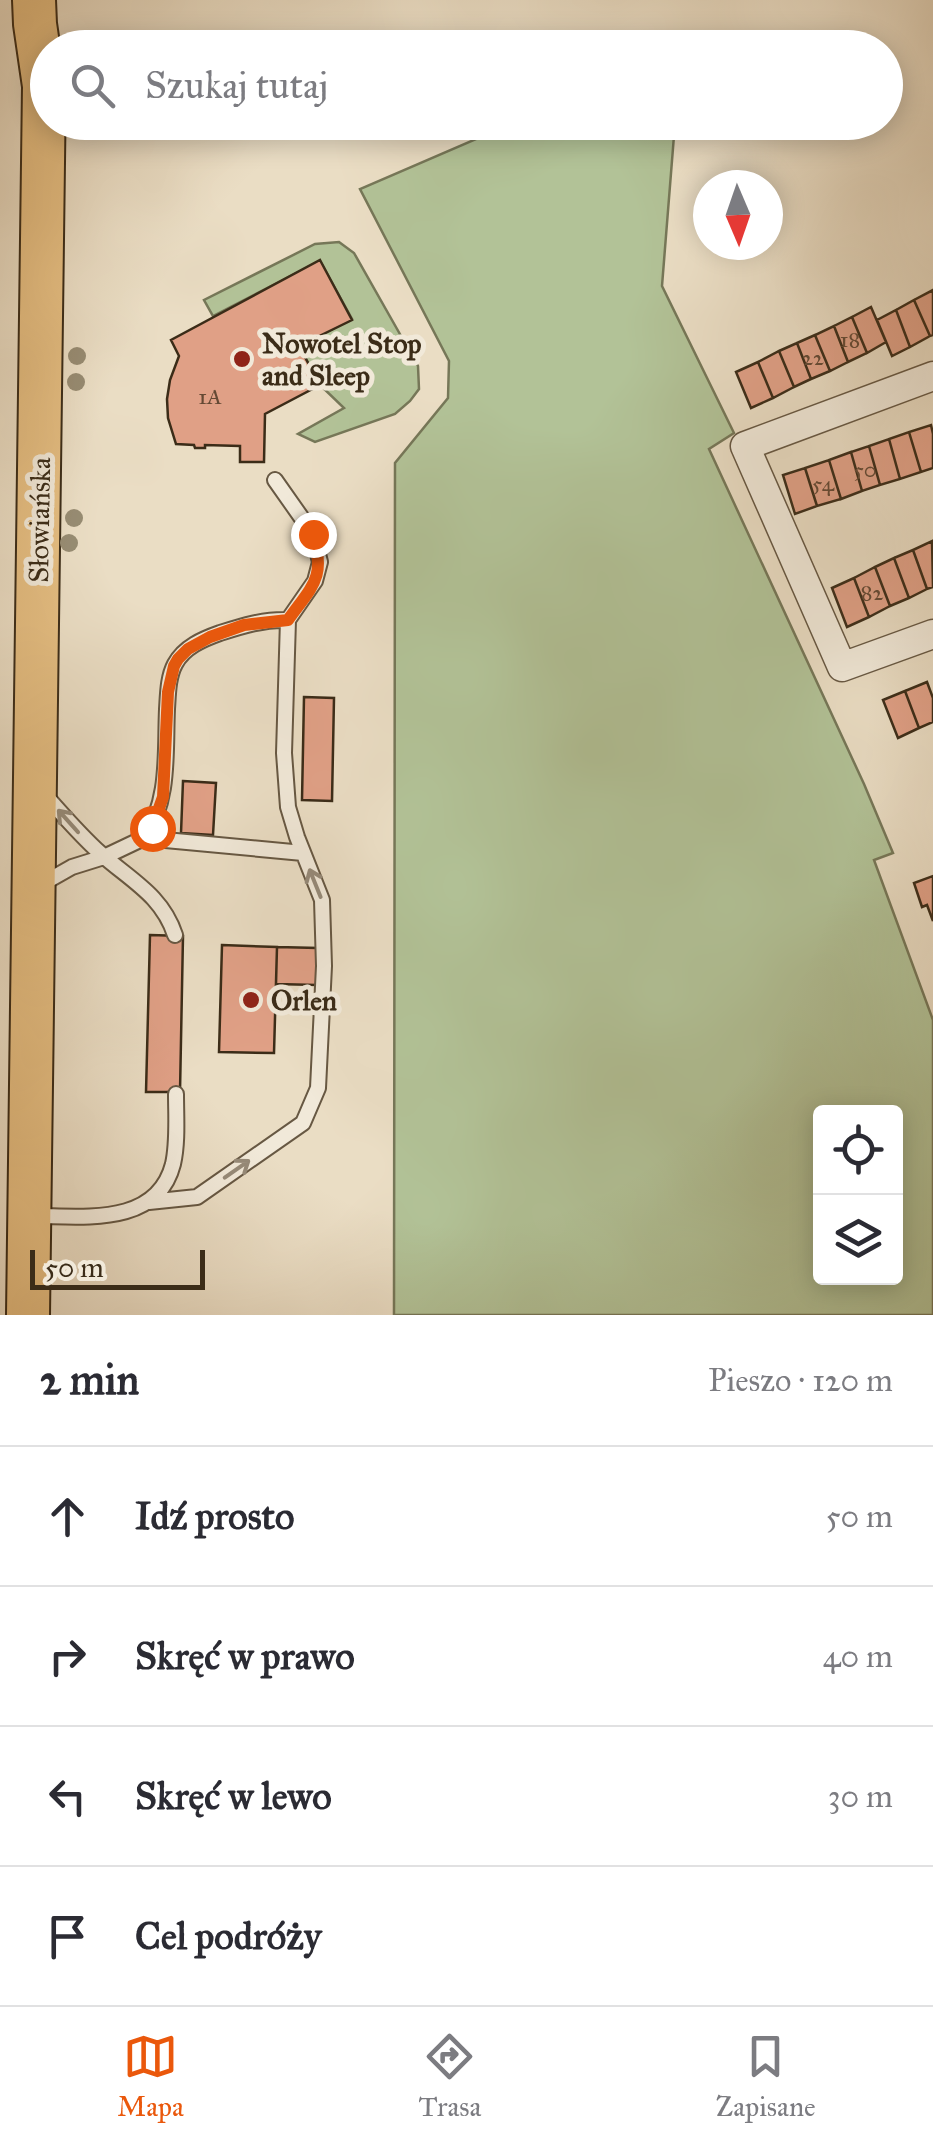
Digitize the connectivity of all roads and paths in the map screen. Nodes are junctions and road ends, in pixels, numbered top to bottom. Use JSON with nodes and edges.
{"nodes":[{"id":1,"x":34,"y":0,"type":"edge"},
{"id":2,"x":54,"y":0,"type":"edge"},
{"id":3,"x":36,"y":30,"type":"edge"},
{"id":4,"x":51,"y":30,"type":"edge"},
{"id":5,"x":46,"y":140,"type":"edge"},
{"id":6,"x":933,"y":376,"type":"edge"},
{"id":7,"x":275,"y":480,"type":"dead end"},
{"id":8,"x":288,"y":620,"type":"junction"},
{"id":9,"x":933,"y":634,"type":"edge"},
{"id":10,"x":35,"y":782,"type":"junction"},
{"id":11,"x":144,"y":838,"type":"junction"},
{"id":12,"x":303,"y":853,"type":"junction"},
{"id":13,"x":104,"y":857,"type":"junction"},
{"id":14,"x":34,"y":891,"type":"junction"},
{"id":15,"x":175,"y":935,"type":"dead end"},
{"id":16,"x":176,"y":1094,"type":"dead end"},
{"id":17,"x":148,"y":1202,"type":"junction"},
{"id":18,"x":30,"y":1216,"type":"junction"},
{"id":19,"x":28,"y":1315,"type":"edge"}],
"edges":[{"from":1,"to":3,"type":"main road","name":"Słowiańska"},
{"from":2,"to":4,"type":"main road","name":"Słowiańska"},
{"from":5,"to":10,"type":"main road","name":"Słowiańska"},
{"from":6,"to":9,"type":"street"},
{"from":7,"to":8,"type":"lane"},
{"from":8,"to":11,"type":"lane"},
{"from":8,"to":12,"type":"lane"},
{"from":13,"to":10,"type":"lane","one_way":true},
{"from":10,"to":14,"type":"main road","name":"Słowiańska"},
{"from":11,"to":12,"type":"lane"},
{"from":11,"to":13,"type":"lane"},
{"from":17,"to":12,"type":"lane","one_way":true},
{"from":13,"to":14,"type":"lane"},
{"from":13,"to":15,"type":"lane"},
{"from":14,"to":18,"type":"main road","name":"Słowiańska"},
{"from":16,"to":17,"type":"lane"},
{"from":17,"to":18,"type":"lane"},
{"from":18,"to":19,"type":"main road","name":"Słowiańska"}]}
